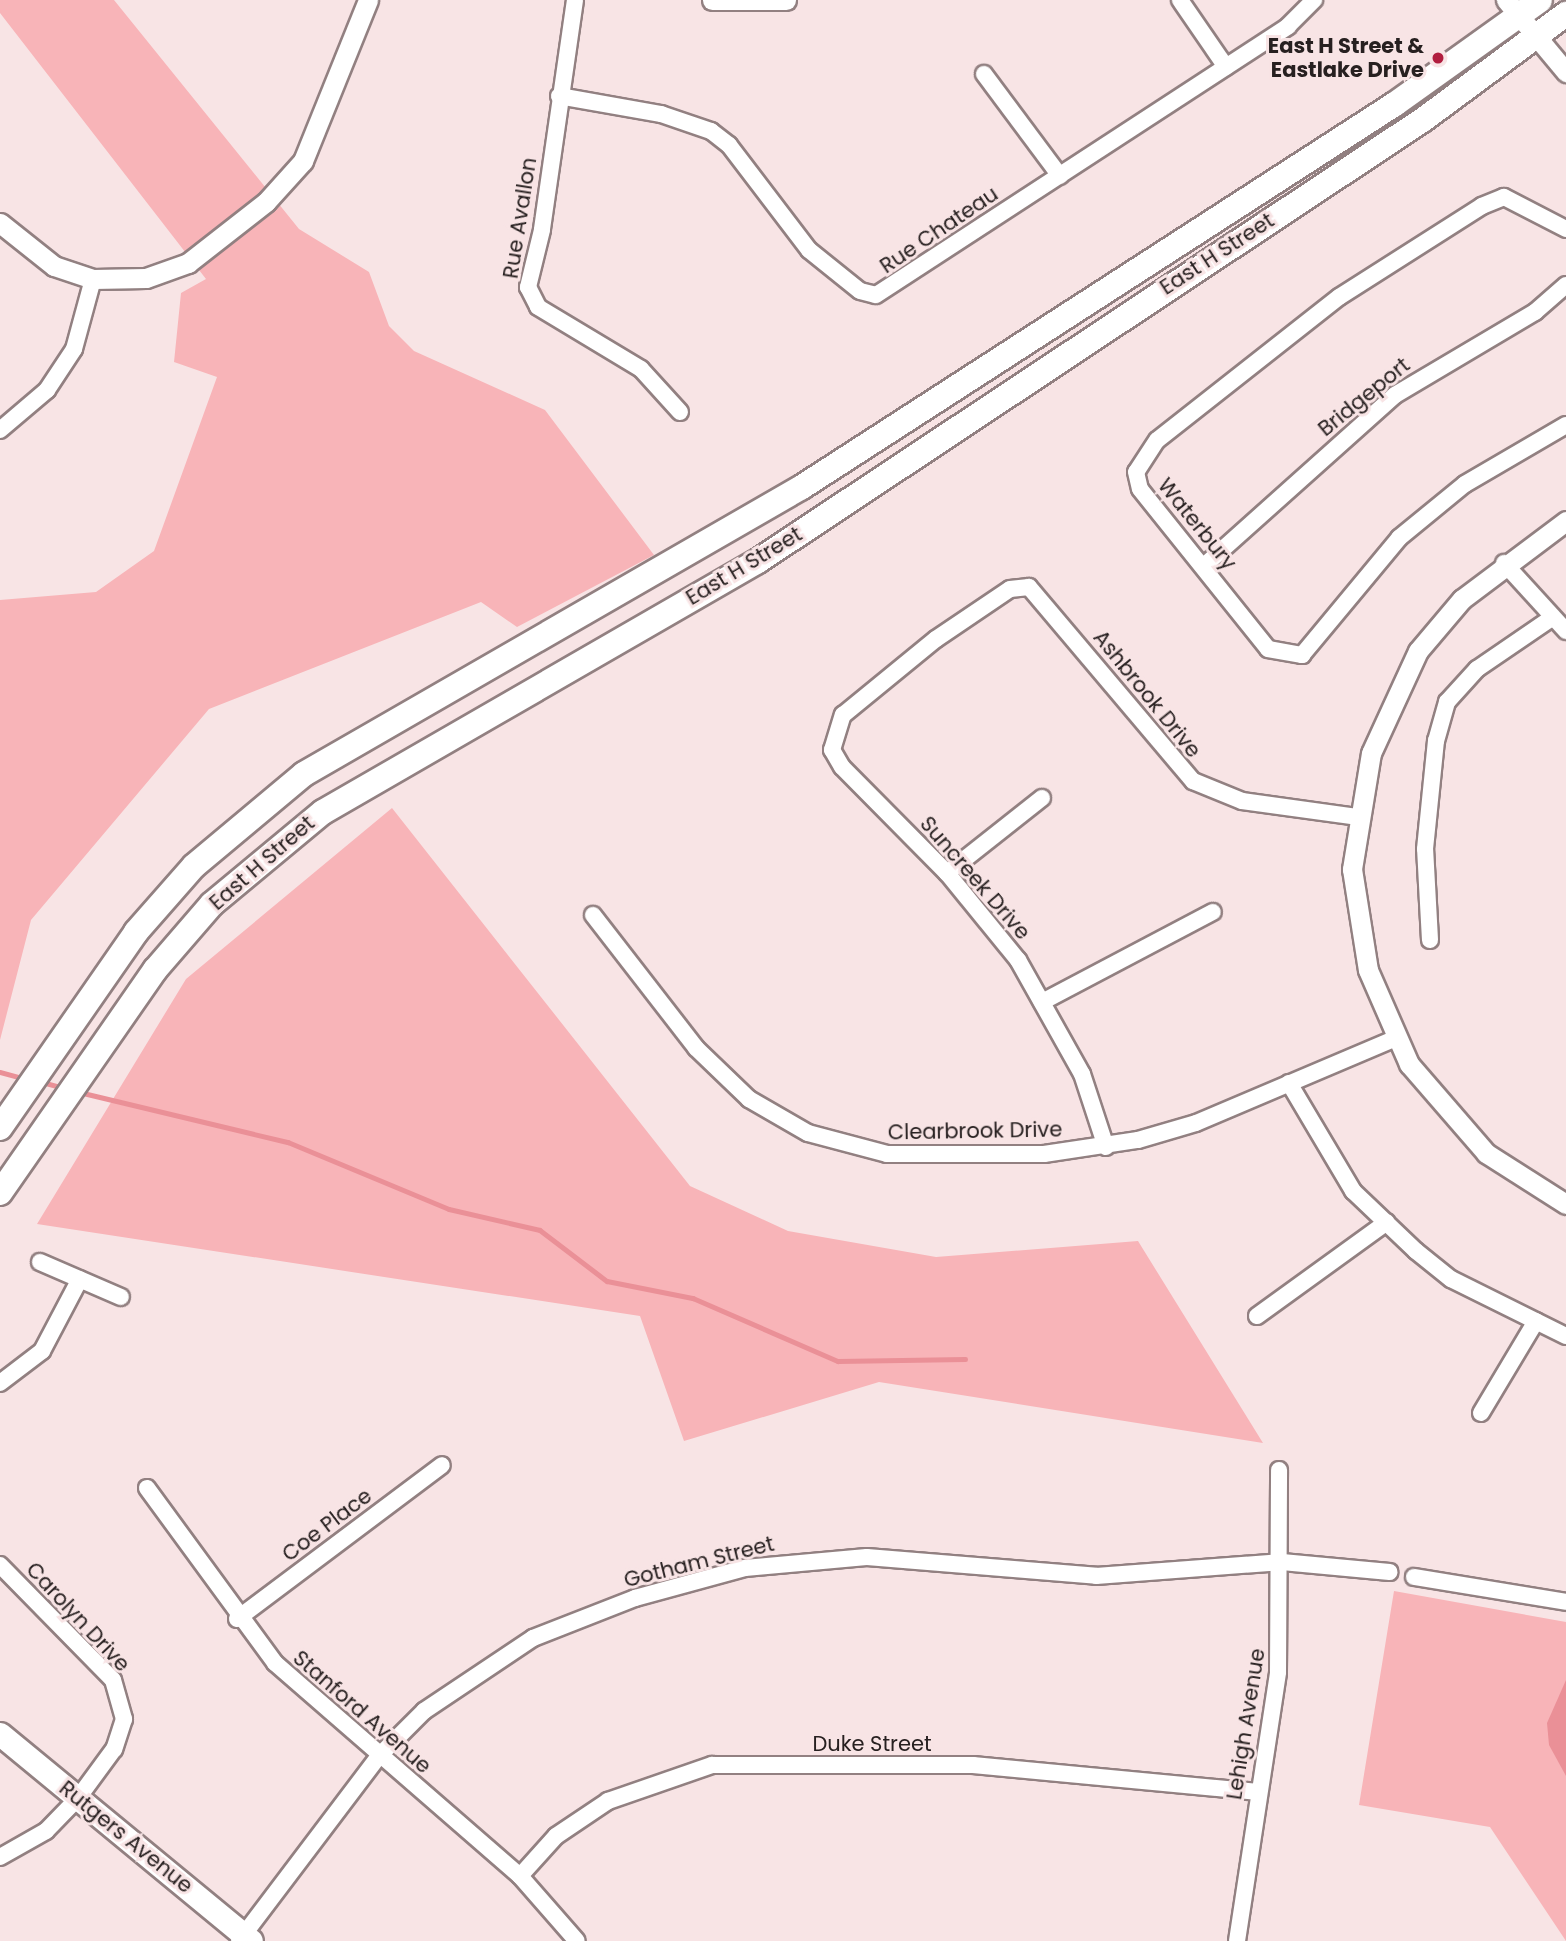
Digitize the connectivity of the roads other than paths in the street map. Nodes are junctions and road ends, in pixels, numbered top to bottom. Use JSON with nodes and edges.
{"nodes":[{"id":1,"x":368,"y":0,"type":"edge"},
{"id":2,"x":575,"y":0,"type":"edge"},
{"id":3,"x":712,"y":0,"type":"edge"},
{"id":4,"x":786,"y":0,"type":"edge"},
{"id":5,"x":1180,"y":0,"type":"edge"},
{"id":6,"x":1314,"y":0,"type":"edge"},
{"id":7,"x":1539,"y":0,"type":"edge"},
{"id":8,"x":1513,"y":8,"type":"edge"},
{"id":9,"x":1566,"y":14,"type":"edge"},
{"id":10,"x":1536,"y":37,"type":"junction"},
{"id":11,"x":1226,"y":66,"type":"junction"},
{"id":12,"x":1566,"y":72,"type":"edge"},
{"id":13,"x":984,"y":74,"type":"dead end"},
{"id":14,"x":559,"y":96,"type":"junction"},
{"id":15,"x":1060,"y":176,"type":"junction"},
{"id":16,"x":0,"y":223,"type":"edge"},
{"id":17,"x":1566,"y":229,"type":"edge"},
{"id":18,"x":93,"y":279,"type":"junction"},
{"id":19,"x":1566,"y":285,"type":"edge"},
{"id":20,"x":680,"y":412,"type":"dead end"},
{"id":21,"x":1566,"y":425,"type":"edge"},
{"id":22,"x":0,"y":430,"type":"edge"},
{"id":23,"x":1566,"y":521,"type":"edge"},
{"id":24,"x":1504,"y":563,"type":"junction"},
{"id":25,"x":1205,"y":565,"type":"junction"},
{"id":26,"x":1550,"y":619,"type":"junction"},
{"id":27,"x":1566,"y":631,"type":"edge"},
{"id":28,"x":842,"y":767,"type":"joint"},
{"id":29,"x":1042,"y":798,"type":"dead end"},
{"id":30,"x":1357,"y":817,"type":"junction"},
{"id":31,"x":947,"y":873,"type":"junction"},
{"id":32,"x":1213,"y":912,"type":"dead end"},
{"id":33,"x":593,"y":915,"type":"dead end"},
{"id":34,"x":1430,"y":940,"type":"dead end"},
{"id":35,"x":1042,"y":1002,"type":"junction"},
{"id":36,"x":1394,"y":1039,"type":"junction"},
{"id":37,"x":1289,"y":1083,"type":"junction"},
{"id":38,"x":0,"y":1128,"type":"edge"},
{"id":39,"x":1106,"y":1147,"type":"junction"},
{"id":40,"x":0,"y":1194,"type":"edge"},
{"id":41,"x":1566,"y":1204,"type":"edge"},
{"id":42,"x":1387,"y":1222,"type":"junction"},
{"id":43,"x":40,"y":1262,"type":"dead end"},
{"id":44,"x":80,"y":1279,"type":"junction"},
{"id":45,"x":121,"y":1297,"type":"dead end"},
{"id":46,"x":1256,"y":1316,"type":"dead end"},
{"id":47,"x":1536,"y":1321,"type":"junction"},
{"id":48,"x":1566,"y":1336,"type":"edge"},
{"id":49,"x":0,"y":1383,"type":"edge"},
{"id":50,"x":1481,"y":1413,"type":"dead end"},
{"id":51,"x":442,"y":1465,"type":"dead end"},
{"id":52,"x":1279,"y":1470,"type":"dead end"},
{"id":53,"x":147,"y":1488,"type":"dead end"},
{"id":54,"x":1282,"y":1562,"type":"junction"},
{"id":55,"x":0,"y":1565,"type":"edge"},
{"id":56,"x":1390,"y":1572,"type":"dead end"},
{"id":57,"x":1414,"y":1577,"type":"dead end"},
{"id":58,"x":1566,"y":1602,"type":"edge"},
{"id":59,"x":236,"y":1619,"type":"junction"},
{"id":60,"x":0,"y":1734,"type":"edge"},
{"id":61,"x":378,"y":1757,"type":"junction"},
{"id":62,"x":1256,"y":1791,"type":"junction"},
{"id":63,"x":78,"y":1798,"type":"junction"},
{"id":64,"x":0,"y":1857,"type":"edge"},
{"id":65,"x":520,"y":1876,"type":"junction"},
{"id":66,"x":245,"y":1939,"type":"edge"},
{"id":67,"x":577,"y":1941,"type":"edge"},
{"id":68,"x":1237,"y":1941,"type":"edge"}],
"edges":[{"from":1,"to":18,"type":"street"},
{"from":2,"to":14,"type":"street","name":"Rue Avallon"},
{"from":3,"to":4,"type":"street"},
{"from":5,"to":11,"type":"street"},
{"from":6,"to":11,"type":"street","name":"Rue Chateau"},
{"from":7,"to":8,"type":"main road","name":"East H Street"},
{"from":8,"to":10,"type":"street"},
{"from":8,"to":38,"type":"main road","name":"East H Street"},
{"from":9,"to":10,"type":"main road","name":"East H Street"},
{"from":10,"to":12,"type":"street"},
{"from":10,"to":40,"type":"main road","name":"East H Street"},
{"from":11,"to":15,"type":"street","name":"Rue Chateau"},
{"from":13,"to":15,"type":"street"},
{"from":14,"to":15,"type":"street","name":"Rue Chateau"},
{"from":14,"to":20,"type":"street","name":"Rue Avallon"},
{"from":16,"to":18,"type":"street"},
{"from":17,"to":25,"type":"street","name":"Waterbury"},
{"from":18,"to":22,"type":"street"},
{"from":19,"to":25,"type":"street","name":"Bridgeport"},
{"from":21,"to":25,"type":"street","name":"Waterbury"},
{"from":23,"to":24,"type":"street"},
{"from":24,"to":26,"type":"street"},
{"from":24,"to":30,"type":"street"},
{"from":26,"to":27,"type":"street"},
{"from":26,"to":34,"type":"street"},
{"from":28,"to":30,"type":"street","name":"Ashbrook Drive"},
{"from":28,"to":31,"type":"street","name":"Suncreek Drive"},
{"from":29,"to":31,"type":"street"},
{"from":30,"to":36,"type":"street"},
{"from":31,"to":35,"type":"street","name":"Suncreek Drive"},
{"from":32,"to":35,"type":"street"},
{"from":33,"to":39,"type":"street","name":"Clearbrook Drive"},
{"from":35,"to":39,"type":"street","name":"Suncreek Drive"},
{"from":36,"to":37,"type":"street","name":"Clearbrook Drive"},
{"from":36,"to":41,"type":"street"},
{"from":37,"to":39,"type":"street","name":"Clearbrook Drive"},
{"from":37,"to":42,"type":"street"},
{"from":42,"to":46,"type":"street"},
{"from":42,"to":47,"type":"street"},
{"from":43,"to":44,"type":"street"},
{"from":44,"to":45,"type":"street"},
{"from":44,"to":49,"type":"street"},
{"from":47,"to":48,"type":"street"},
{"from":47,"to":50,"type":"street"},
{"from":51,"to":59,"type":"street","name":"Coe Place"},
{"from":52,"to":54,"type":"street","name":"Lehigh Avenue"},
{"from":53,"to":59,"type":"street","name":"Stanford Avenue"},
{"from":54,"to":56,"type":"street","name":"Gotham Street"},
{"from":54,"to":61,"type":"street","name":"Gotham Street"},
{"from":54,"to":62,"type":"street","name":"Lehigh Avenue"},
{"from":55,"to":63,"type":"street","name":"Carolyn Drive"},
{"from":57,"to":58,"type":"street"},
{"from":59,"to":61,"type":"street","name":"Stanford Avenue"},
{"from":60,"to":63,"type":"main road","name":"Rutgers Avenue"},
{"from":61,"to":65,"type":"street","name":"Stanford Avenue"},
{"from":61,"to":66,"type":"street","name":"Gotham Street"},
{"from":62,"to":65,"type":"street","name":"Duke Street"},
{"from":62,"to":68,"type":"street","name":"Lehigh Avenue"},
{"from":63,"to":64,"type":"street","name":"Carolyn Drive"},
{"from":63,"to":66,"type":"main road","name":"Rutgers Avenue"},
{"from":65,"to":67,"type":"street","name":"Stanford Avenue"}]}
